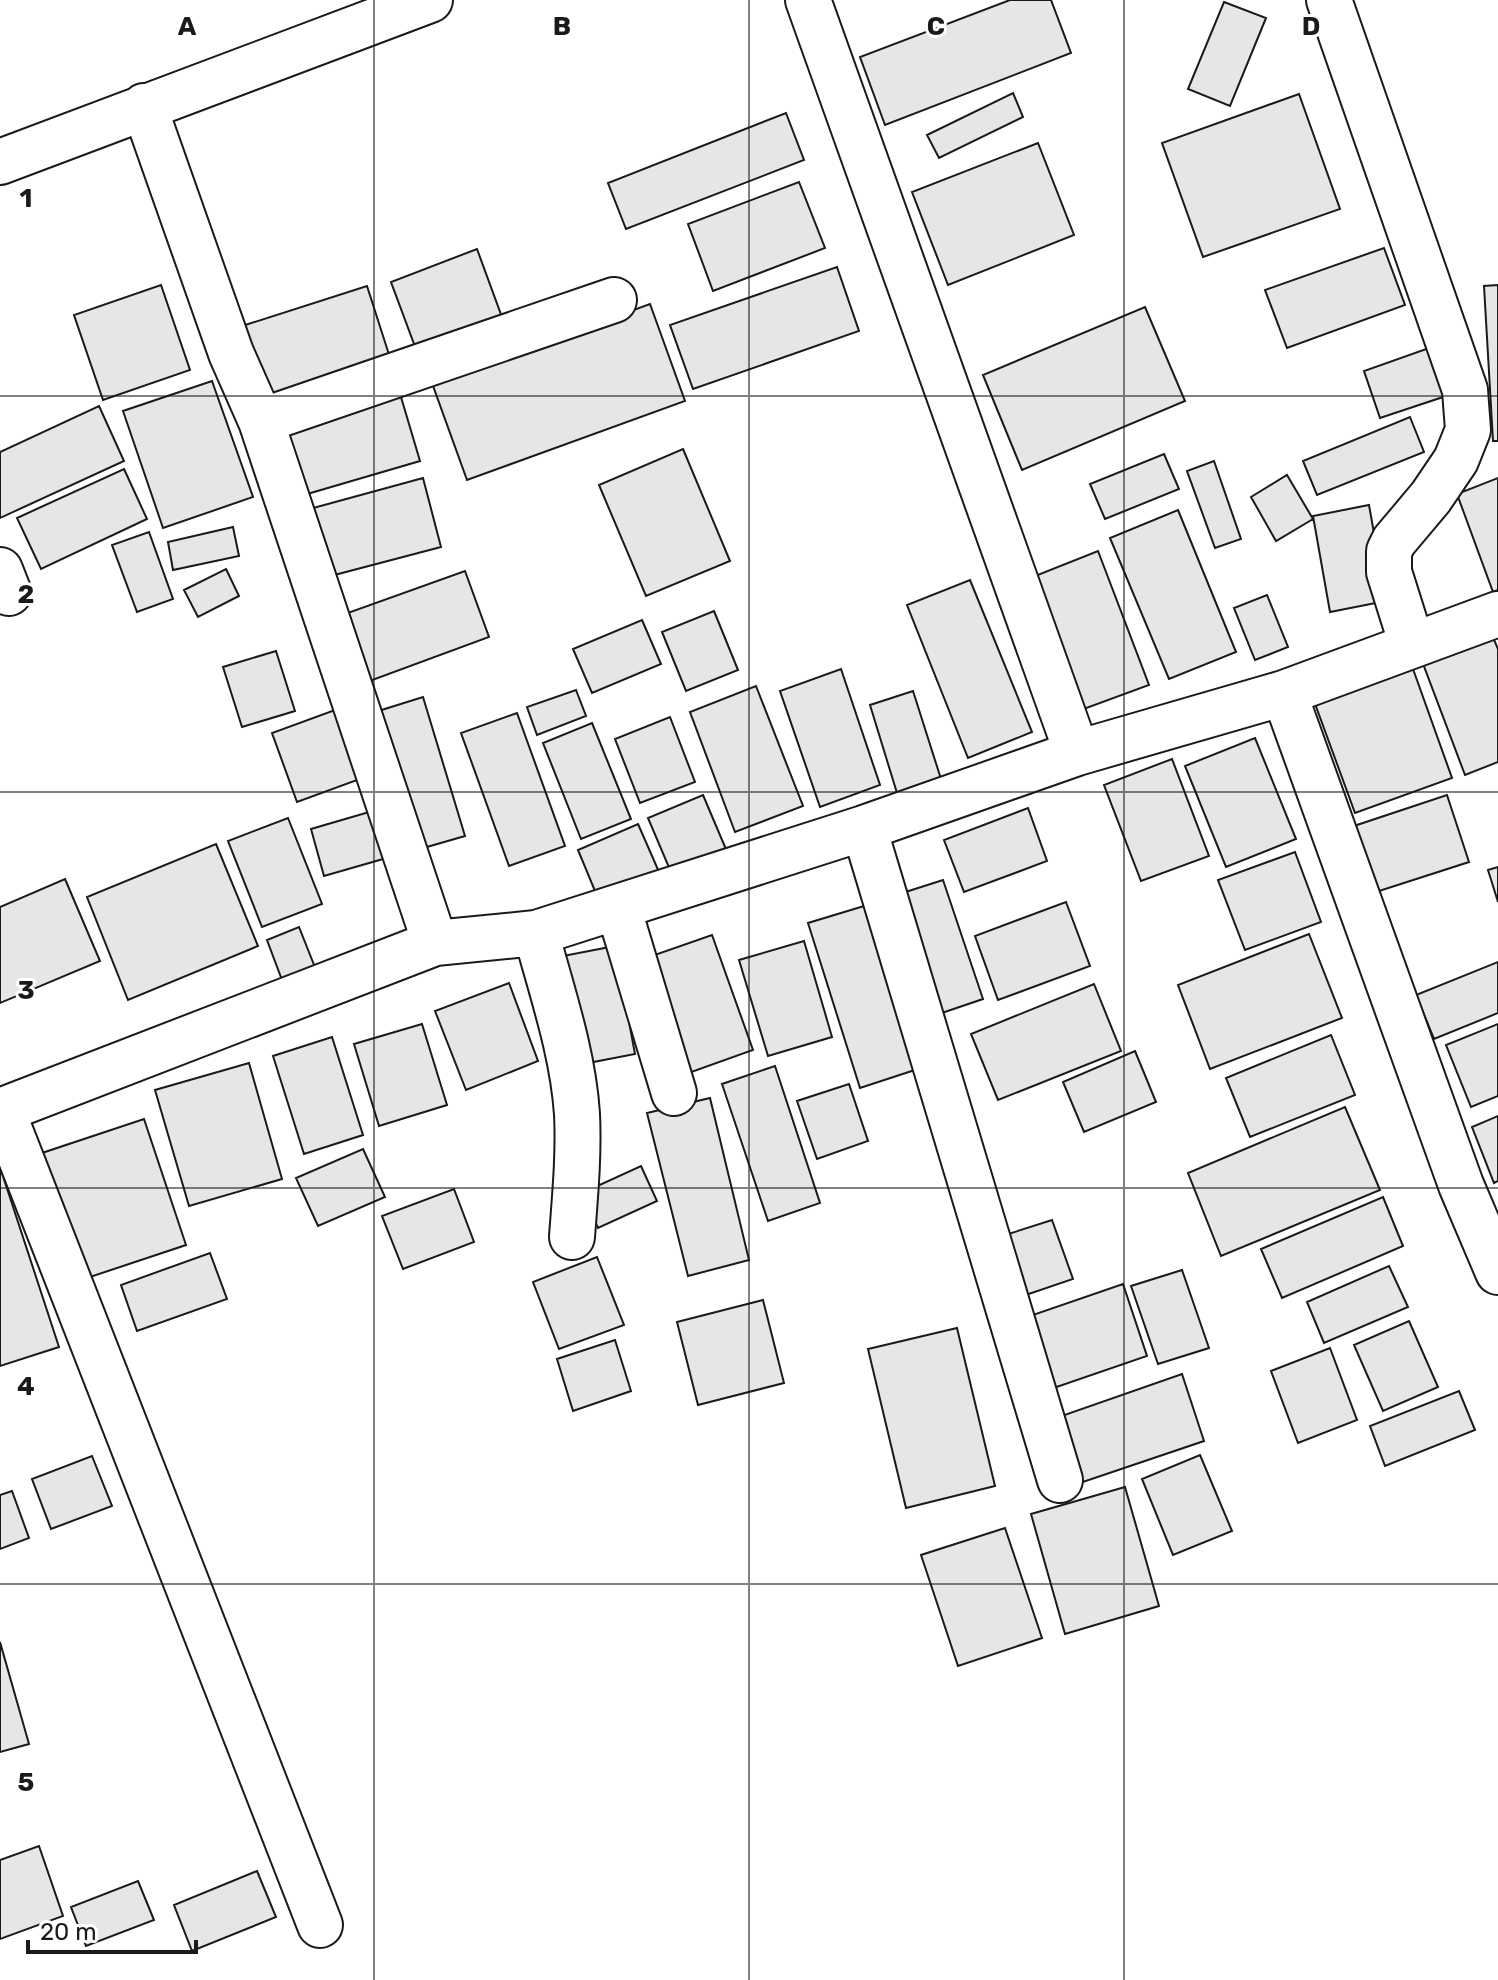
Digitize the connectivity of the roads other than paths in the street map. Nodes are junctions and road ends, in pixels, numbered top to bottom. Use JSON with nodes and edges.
{"nodes":[{"id":1,"x":430,"y":0,"type":"edge"},
{"id":2,"x":808,"y":0,"type":"edge"},
{"id":3,"x":1329,"y":0,"type":"edge"},
{"id":4,"x":144,"y":106,"type":"junction"},
{"id":5,"x":0,"y":162,"type":"edge"},
{"id":6,"x":614,"y":300,"type":"dead end"},
{"id":7,"x":261,"y":421,"type":"junction"},
{"id":8,"x":1498,"y":614,"type":"edge"},
{"id":9,"x":1412,"y":645,"type":"junction"},
{"id":10,"x":1284,"y":693,"type":"junction"},
{"id":11,"x":1077,"y":753,"type":"junction"},
{"id":12,"x":864,"y":828,"type":"junction"},
{"id":13,"x":618,"y":907,"type":"junction"},
{"id":14,"x":536,"y":933,"type":"junction"},
{"id":15,"x":435,"y":943,"type":"junction"},
{"id":16,"x":674,"y":1093,"type":"dead end"},
{"id":17,"x":1,"y":1110,"type":"edge"},
{"id":18,"x":572,"y":1237,"type":"dead end"},
{"id":19,"x":1498,"y":1272,"type":"edge"},
{"id":20,"x":1060,"y":1480,"type":"dead end"},
{"id":21,"x":320,"y":1925,"type":"dead end"}],
"edges":[{"from":1,"to":4,"type":"street"},
{"from":2,"to":11,"type":"street"},
{"from":3,"to":9,"type":"street"},
{"from":4,"to":5,"type":"street"},
{"from":4,"to":7,"type":"street"},
{"from":6,"to":7,"type":"street"},
{"from":7,"to":15,"type":"street"},
{"from":8,"to":9,"type":"street"},
{"from":9,"to":10,"type":"street"},
{"from":10,"to":11,"type":"street"},
{"from":10,"to":19,"type":"street"},
{"from":11,"to":12,"type":"street"},
{"from":12,"to":13,"type":"street"},
{"from":12,"to":20,"type":"street"},
{"from":13,"to":14,"type":"street"},
{"from":13,"to":16,"type":"street"},
{"from":14,"to":15,"type":"street"},
{"from":14,"to":18,"type":"street"},
{"from":15,"to":17,"type":"street"},
{"from":17,"to":21,"type":"street"}]}
